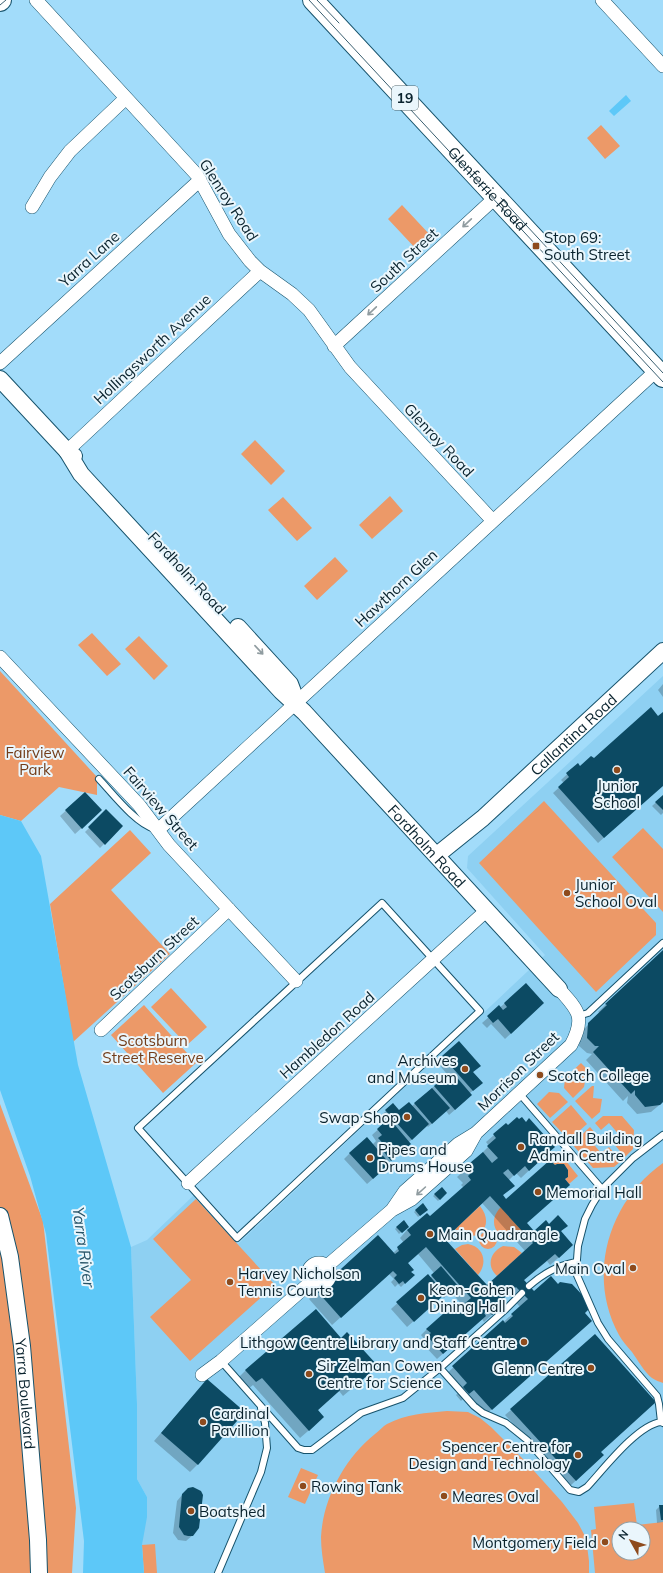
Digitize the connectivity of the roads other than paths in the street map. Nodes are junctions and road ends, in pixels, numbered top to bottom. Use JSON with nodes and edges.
{"nodes":[{"id":1,"x":36,"y":0,"type":"edge"},
{"id":2,"x":313,"y":0,"type":"edge"},
{"id":3,"x":602,"y":0,"type":"edge"},
{"id":4,"x":663,"y":66,"type":"edge"},
{"id":5,"x":126,"y":98,"type":"junction"},
{"id":6,"x":200,"y":180,"type":"junction"},
{"id":7,"x":496,"y":197,"type":"junction"},
{"id":8,"x":32,"y":208,"type":"dead end"},
{"id":9,"x":260,"y":271,"type":"junction"},
{"id":10,"x":334,"y":346,"type":"junction"},
{"id":11,"x":0,"y":363,"type":"edge"},
{"id":12,"x":660,"y":374,"type":"edge"},
{"id":13,"x":0,"y":379,"type":"edge"},
{"id":14,"x":67,"y":451,"type":"junction"},
{"id":15,"x":493,"y":521,"type":"junction"},
{"id":16,"x":663,"y":651,"type":"edge"},
{"id":17,"x":0,"y":657,"type":"edge"},
{"id":18,"x":296,"y":703,"type":"junction"},
{"id":19,"x":99,"y":779,"type":"dead end"},
{"id":20,"x":158,"y":830,"type":"junction"},
{"id":21,"x":440,"y":859,"type":"junction"},
{"id":22,"x":229,"y":909,"type":"junction"},
{"id":23,"x":487,"y":910,"type":"junction"},
{"id":24,"x":663,"y":943,"type":"edge"},
{"id":25,"x":433,"y":960,"type":"junction"},
{"id":26,"x":296,"y":981,"type":"junction"},
{"id":27,"x":559,"y":989,"type":"joint"},
{"id":28,"x":578,"y":1016,"type":"junction"},
{"id":29,"x":101,"y":1030,"type":"dead end"},
{"id":30,"x":519,"y":1093,"type":"junction"},
{"id":31,"x":663,"y":1135,"type":"edge"},
{"id":32,"x":188,"y":1183,"type":"junction"},
{"id":33,"x":602,"y":1189,"type":"junction"},
{"id":34,"x":0,"y":1216,"type":"edge"},
{"id":35,"x":576,"y":1262,"type":"junction"},
{"id":36,"x":529,"y":1286,"type":"dead end"},
{"id":37,"x":522,"y":1293,"type":"dead end"},
{"id":38,"x":221,"y":1361,"type":"junction"},
{"id":39,"x":440,"y":1368,"type":"junction"},
{"id":40,"x":202,"y":1375,"type":"dead end"},
{"id":41,"x":261,"y":1406,"type":"junction"},
{"id":42,"x":662,"y":1422,"type":"edge"},
{"id":43,"x":39,"y":1573,"type":"edge"},
{"id":44,"x":218,"y":1573,"type":"edge"}],
"edges":[{"from":1,"to":5,"type":"street","name":"Glenroy Road"},
{"from":2,"to":7,"type":"main road","name":"Glenferrie Road","number":"19"},
{"from":3,"to":4,"type":"street"},
{"from":5,"to":6,"type":"street","name":"Glenroy Road"},
{"from":5,"to":8,"type":"street"},
{"from":6,"to":9,"type":"street","name":"Glenroy Road"},
{"from":6,"to":11,"type":"street","name":"Yarra Lane"},
{"from":7,"to":10,"type":"street","name":"South Street","one_way":true},
{"from":7,"to":12,"type":"main road","name":"Glenferrie Road","number":"19"},
{"from":9,"to":10,"type":"street","name":"Glenroy Road"},
{"from":9,"to":14,"type":"street","name":"Hollingsworth Avenue"},
{"from":10,"to":15,"type":"street","name":"Glenroy Road"},
{"from":12,"to":15,"type":"street","name":"Hawthorn Glen"},
{"from":13,"to":14,"type":"street","name":"Fordholm Road"},
{"from":14,"to":18,"type":"street","name":"Fordholm Road"},
{"from":15,"to":18,"type":"street","name":"Hawthorn Glen"},
{"from":16,"to":21,"type":"street","name":"Callantina Road"},
{"from":17,"to":20,"type":"street","name":"Fairview Street"},
{"from":18,"to":20,"type":"street","name":"Hawthorn Glen"},
{"from":18,"to":21,"type":"street","name":"Fordholm Road"},
{"from":19,"to":20,"type":"lane"},
{"from":20,"to":22,"type":"street","name":"Fairview Street"},
{"from":21,"to":23,"type":"street","name":"Fordholm Road"},
{"from":22,"to":26,"type":"street","name":"Fairview Street"},
{"from":22,"to":29,"type":"street","name":"Scotsburn Street"},
{"from":23,"to":25,"type":"street","name":"Hambledon Road"},
{"from":23,"to":27,"type":"street","name":"Fordholm Road"},
{"from":24,"to":28,"type":"lane"},
{"from":25,"to":26,"type":"lane"},
{"from":25,"to":32,"type":"street","name":"Hambledon Road"},
{"from":25,"to":32,"type":"lane"},
{"from":26,"to":32,"type":"lane"},
{"from":27,"to":28,"type":"street"},
{"from":28,"to":30,"type":"street","name":"Morrison Street"},
{"from":30,"to":33,"type":"lane"},
{"from":30,"to":38,"type":"street","name":"Morrison Street"},
{"from":31,"to":33,"type":"lane"},
{"from":33,"to":35,"type":"lane"},
{"from":34,"to":43,"type":"street","name":"Yarra Boulevard"},
{"from":35,"to":36,"type":"lane"},
{"from":35,"to":42,"type":"lane"},
{"from":37,"to":39,"type":"lane"},
{"from":38,"to":40,"type":"street","name":"Morrison Street"},
{"from":38,"to":41,"type":"lane"},
{"from":39,"to":41,"type":"lane"},
{"from":39,"to":42,"type":"lane"},
{"from":41,"to":44,"type":"lane"}]}
